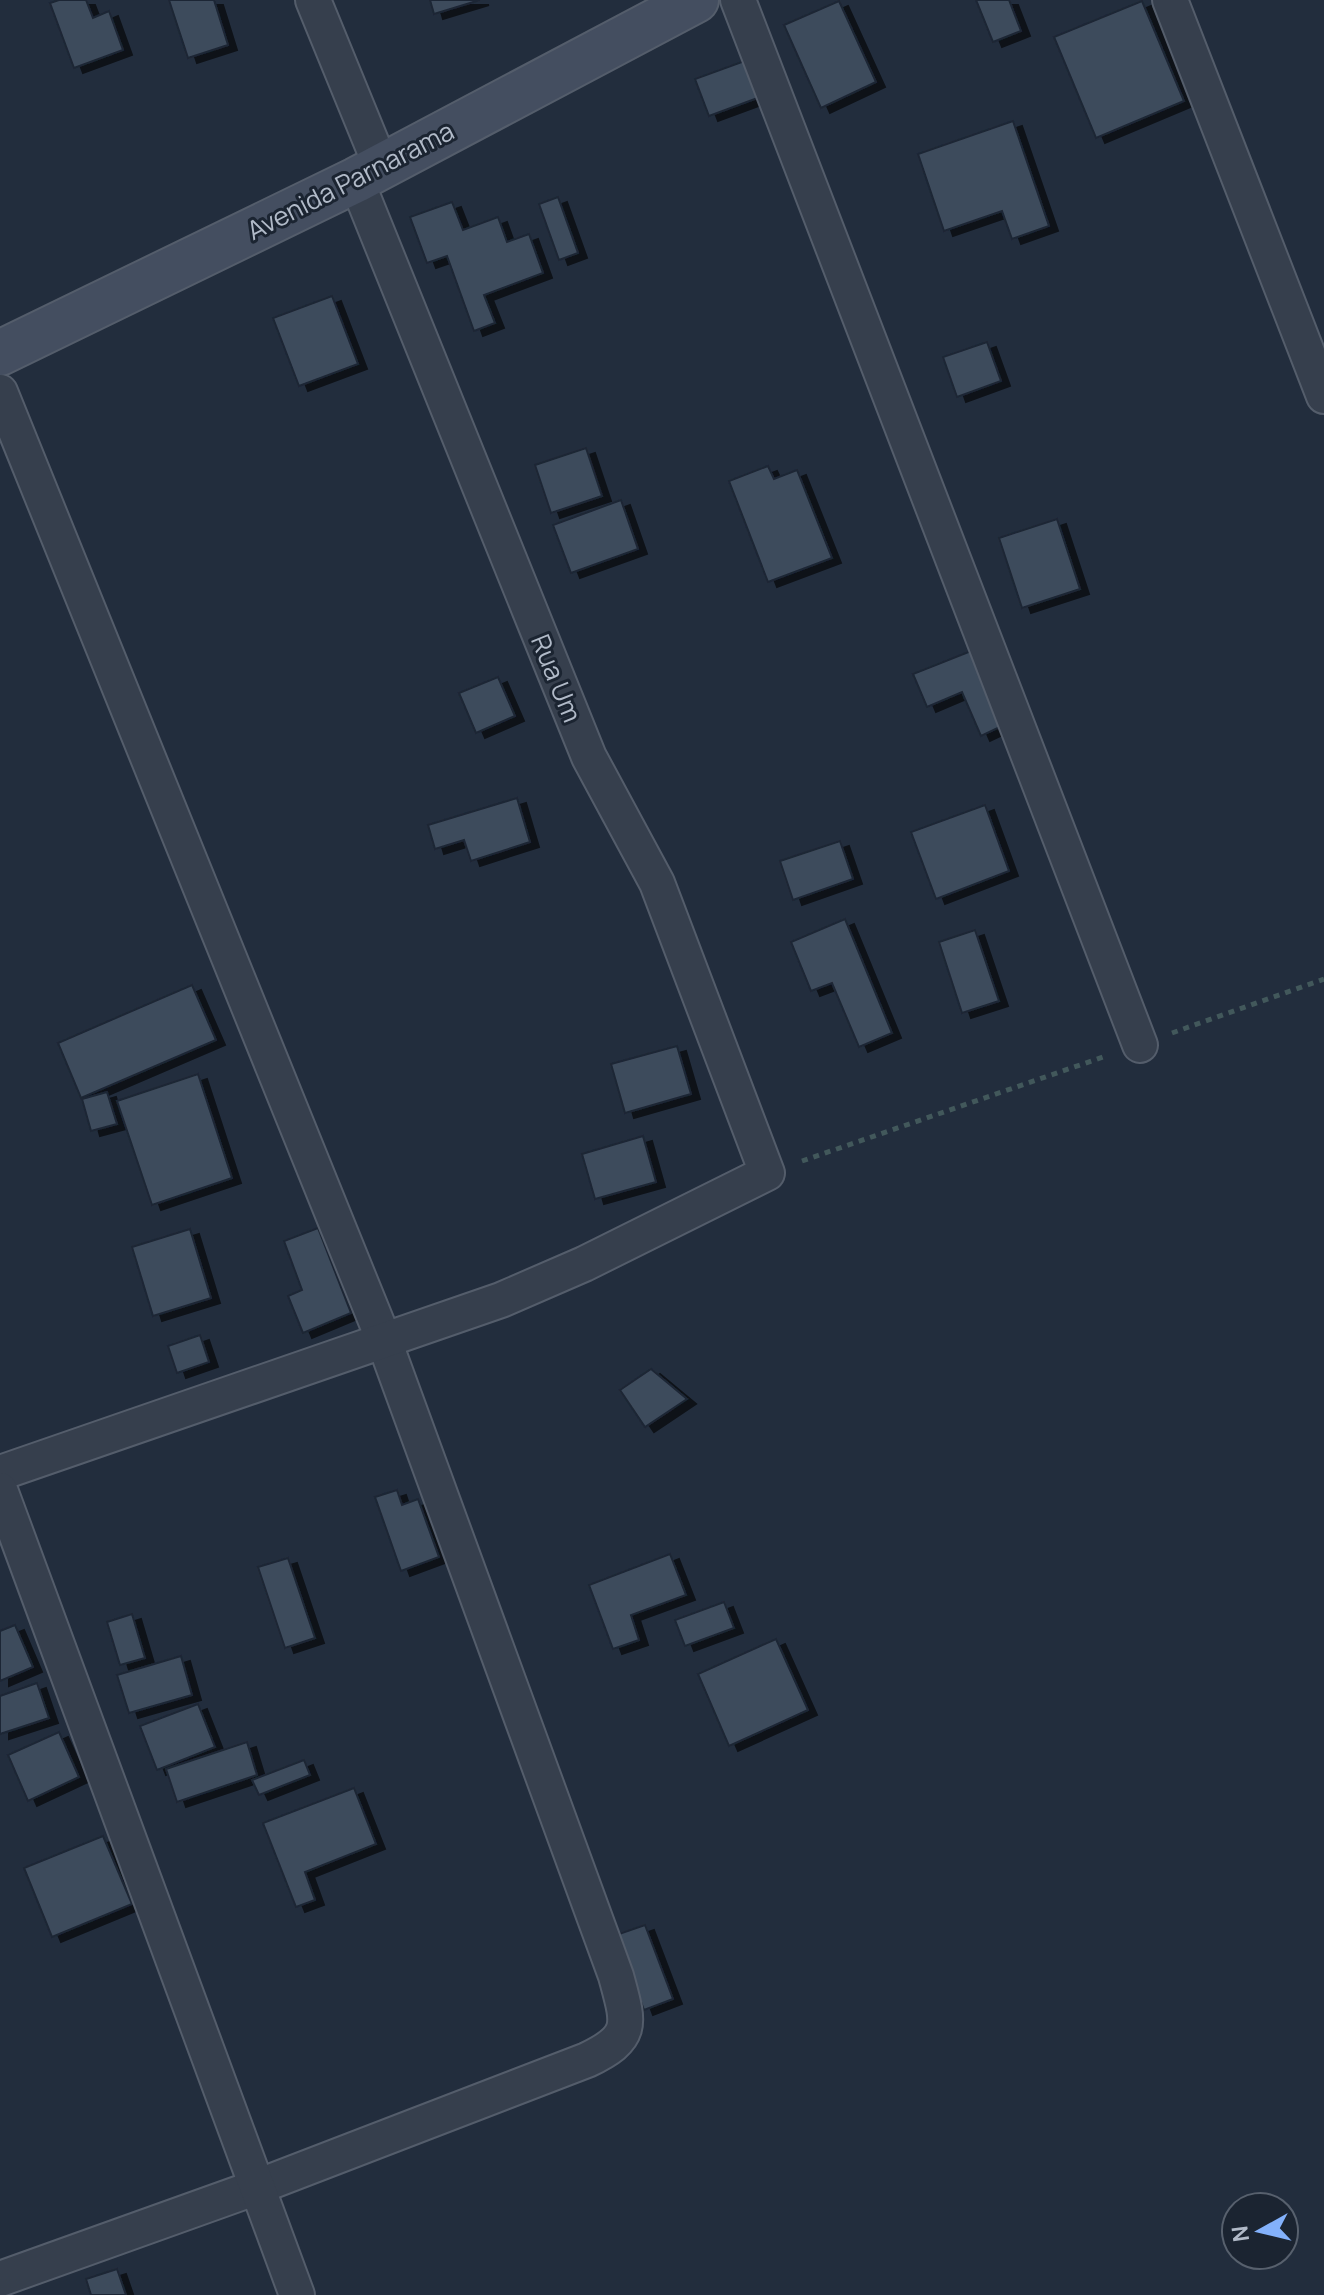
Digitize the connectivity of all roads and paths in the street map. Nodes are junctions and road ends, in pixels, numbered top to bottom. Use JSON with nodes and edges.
{"nodes":[{"id":1,"x":313,"y":0,"type":"edge"},
{"id":2,"x":696,"y":0,"type":"edge"},
{"id":3,"x":738,"y":0,"type":"edge"},
{"id":4,"x":1170,"y":0,"type":"edge"},
{"id":5,"x":368,"y":173,"type":"junction"},
{"id":6,"x":0,"y":353,"type":"edge"},
{"id":7,"x":0,"y":392,"type":"edge"},
{"id":8,"x":1324,"y":396,"type":"edge"},
{"id":9,"x":1324,"y":979,"type":"edge"},
{"id":10,"x":1140,"y":1045,"type":"junction"},
{"id":11,"x":767,"y":1173,"type":"junction"},
{"id":12,"x":383,"y":1338,"type":"junction"},
{"id":13,"x":0,"y":1473,"type":"edge"},
{"id":14,"x":0,"y":1490,"type":"edge"},
{"id":15,"x":257,"y":2187,"type":"junction"},
{"id":16,"x":0,"y":2279,"type":"edge"},
{"id":17,"x":297,"y":2295,"type":"edge"}],
"edges":[{"from":1,"to":5,"type":"street","name":"Rua Um"},
{"from":2,"to":5,"type":"street","name":"Avenida Parnarama"},
{"from":3,"to":10,"type":"street"},
{"from":4,"to":8,"type":"street"},
{"from":5,"to":6,"type":"street","name":"Avenida Parnarama"},
{"from":5,"to":11,"type":"street","name":"Rua Um"},
{"from":7,"to":12,"type":"street"},
{"from":9,"to":10,"type":"path"},
{"from":10,"to":11,"type":"path"},
{"from":11,"to":12,"type":"street"},
{"from":12,"to":13,"type":"street"},
{"from":12,"to":15,"type":"street"},
{"from":14,"to":15,"type":"street"},
{"from":15,"to":16,"type":"street"},
{"from":15,"to":17,"type":"street"}]}
